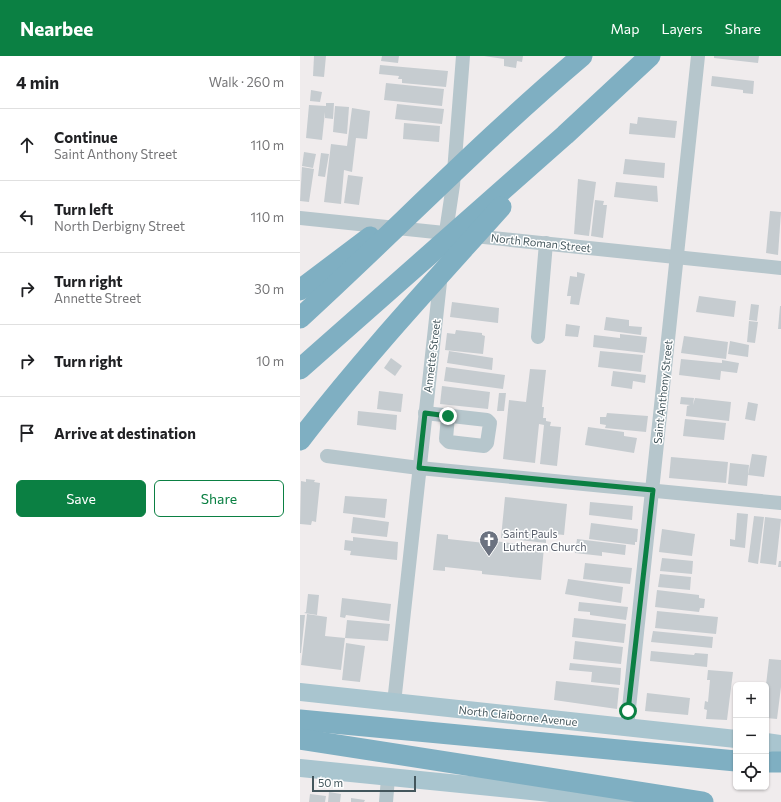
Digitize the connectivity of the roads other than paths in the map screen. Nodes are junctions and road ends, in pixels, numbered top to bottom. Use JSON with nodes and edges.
{"nodes":[{"id":1,"x":463,"y":56,"type":"edge"},
{"id":2,"x":582,"y":56,"type":"edge"},
{"id":3,"x":650,"y":56,"type":"edge"},
{"id":4,"x":698,"y":56,"type":"edge"},
{"id":5,"x":565,"y":135,"type":"junction"},
{"id":6,"x":435,"y":188,"type":"junction"},
{"id":7,"x":300,"y":218,"type":"edge"},
{"id":8,"x":446,"y":233,"type":"junction"},
{"id":9,"x":546,"y":243,"type":"junction"},
{"id":10,"x":676,"y":257,"type":"junction"},
{"id":11,"x":781,"y":268,"type":"edge"},
{"id":12,"x":300,"y":290,"type":"edge"},
{"id":13,"x":300,"y":318,"type":"edge"},
{"id":14,"x":538,"y":338,"type":"dead end"},
{"id":15,"x":300,"y":369,"type":"edge"},
{"id":16,"x":425,"y":413,"type":"junction"},
{"id":17,"x":448,"y":416,"type":"dead end"},
{"id":18,"x":300,"y":440,"type":"edge"},
{"id":19,"x":327,"y":456,"type":"dead end"},
{"id":20,"x":419,"y":468,"type":"junction"},
{"id":21,"x":653,"y":490,"type":"junction"},
{"id":22,"x":781,"y":504,"type":"edge"},
{"id":23,"x":300,"y":692,"type":"edge"},
{"id":24,"x":394,"y":703,"type":"junction"},
{"id":25,"x":300,"y":720,"type":"edge"},
{"id":26,"x":627,"y":727,"type":"junction"},
{"id":27,"x":300,"y":739,"type":"edge"},
{"id":28,"x":733,"y":739,"type":"edge"},
{"id":29,"x":769,"y":742,"type":"edge"},
{"id":30,"x":781,"y":744,"type":"edge"},
{"id":31,"x":733,"y":761,"type":"edge"},
{"id":32,"x":769,"y":762,"type":"edge"},
{"id":33,"x":781,"y":762,"type":"edge"},
{"id":34,"x":300,"y":768,"type":"edge"},
{"id":35,"x":388,"y":778,"type":"junction"},
{"id":36,"x":629,"y":801,"type":"edge"},
{"id":37,"x":386,"y":802,"type":"edge"},
{"id":38,"x":703,"y":802,"type":"edge"}],
"edges":[{"from":1,"to":8,"type":"street","name":"Annette Street"},
{"from":2,"to":6,"type":"highway"},
{"from":3,"to":5,"type":"highway"},
{"from":4,"to":10,"type":"street","name":"Saint Anthony Street"},
{"from":5,"to":15,"type":"highway"},
{"from":5,"to":18,"type":"highway"},
{"from":6,"to":12,"type":"highway"},
{"from":6,"to":13,"type":"highway"},
{"from":7,"to":8,"type":"street","name":"North Roman Street"},
{"from":8,"to":9,"type":"street","name":"North Roman Street"},
{"from":8,"to":16,"type":"street","name":"Annette Street"},
{"from":9,"to":10,"type":"street","name":"North Roman Street"},
{"from":9,"to":14,"type":"street"},
{"from":10,"to":11,"type":"street","name":"North Roman Street"},
{"from":10,"to":21,"type":"street","name":"Saint Anthony Street"},
{"from":16,"to":17,"type":"street"},
{"from":16,"to":20,"type":"street","name":"Annette Street"},
{"from":19,"to":20,"type":"street"},
{"from":20,"to":21,"type":"street"},
{"from":20,"to":24,"type":"street","name":"Annette Street"},
{"from":21,"to":22,"type":"street"},
{"from":21,"to":26,"type":"street","name":"Saint Anthony Street"},
{"from":23,"to":24,"type":"main road","name":"North Claiborne Avenue"},
{"from":24,"to":26,"type":"main road","name":"North Claiborne Avenue"},
{"from":25,"to":31,"type":"highway"},
{"from":26,"to":28,"type":"main road","name":"North Claiborne Avenue"},
{"from":27,"to":38,"type":"highway"},
{"from":29,"to":30,"type":"main road"},
{"from":32,"to":33,"type":"highway"},
{"from":34,"to":35,"type":"main road"},
{"from":35,"to":36,"type":"main road"},
{"from":35,"to":37,"type":"street"}]}
